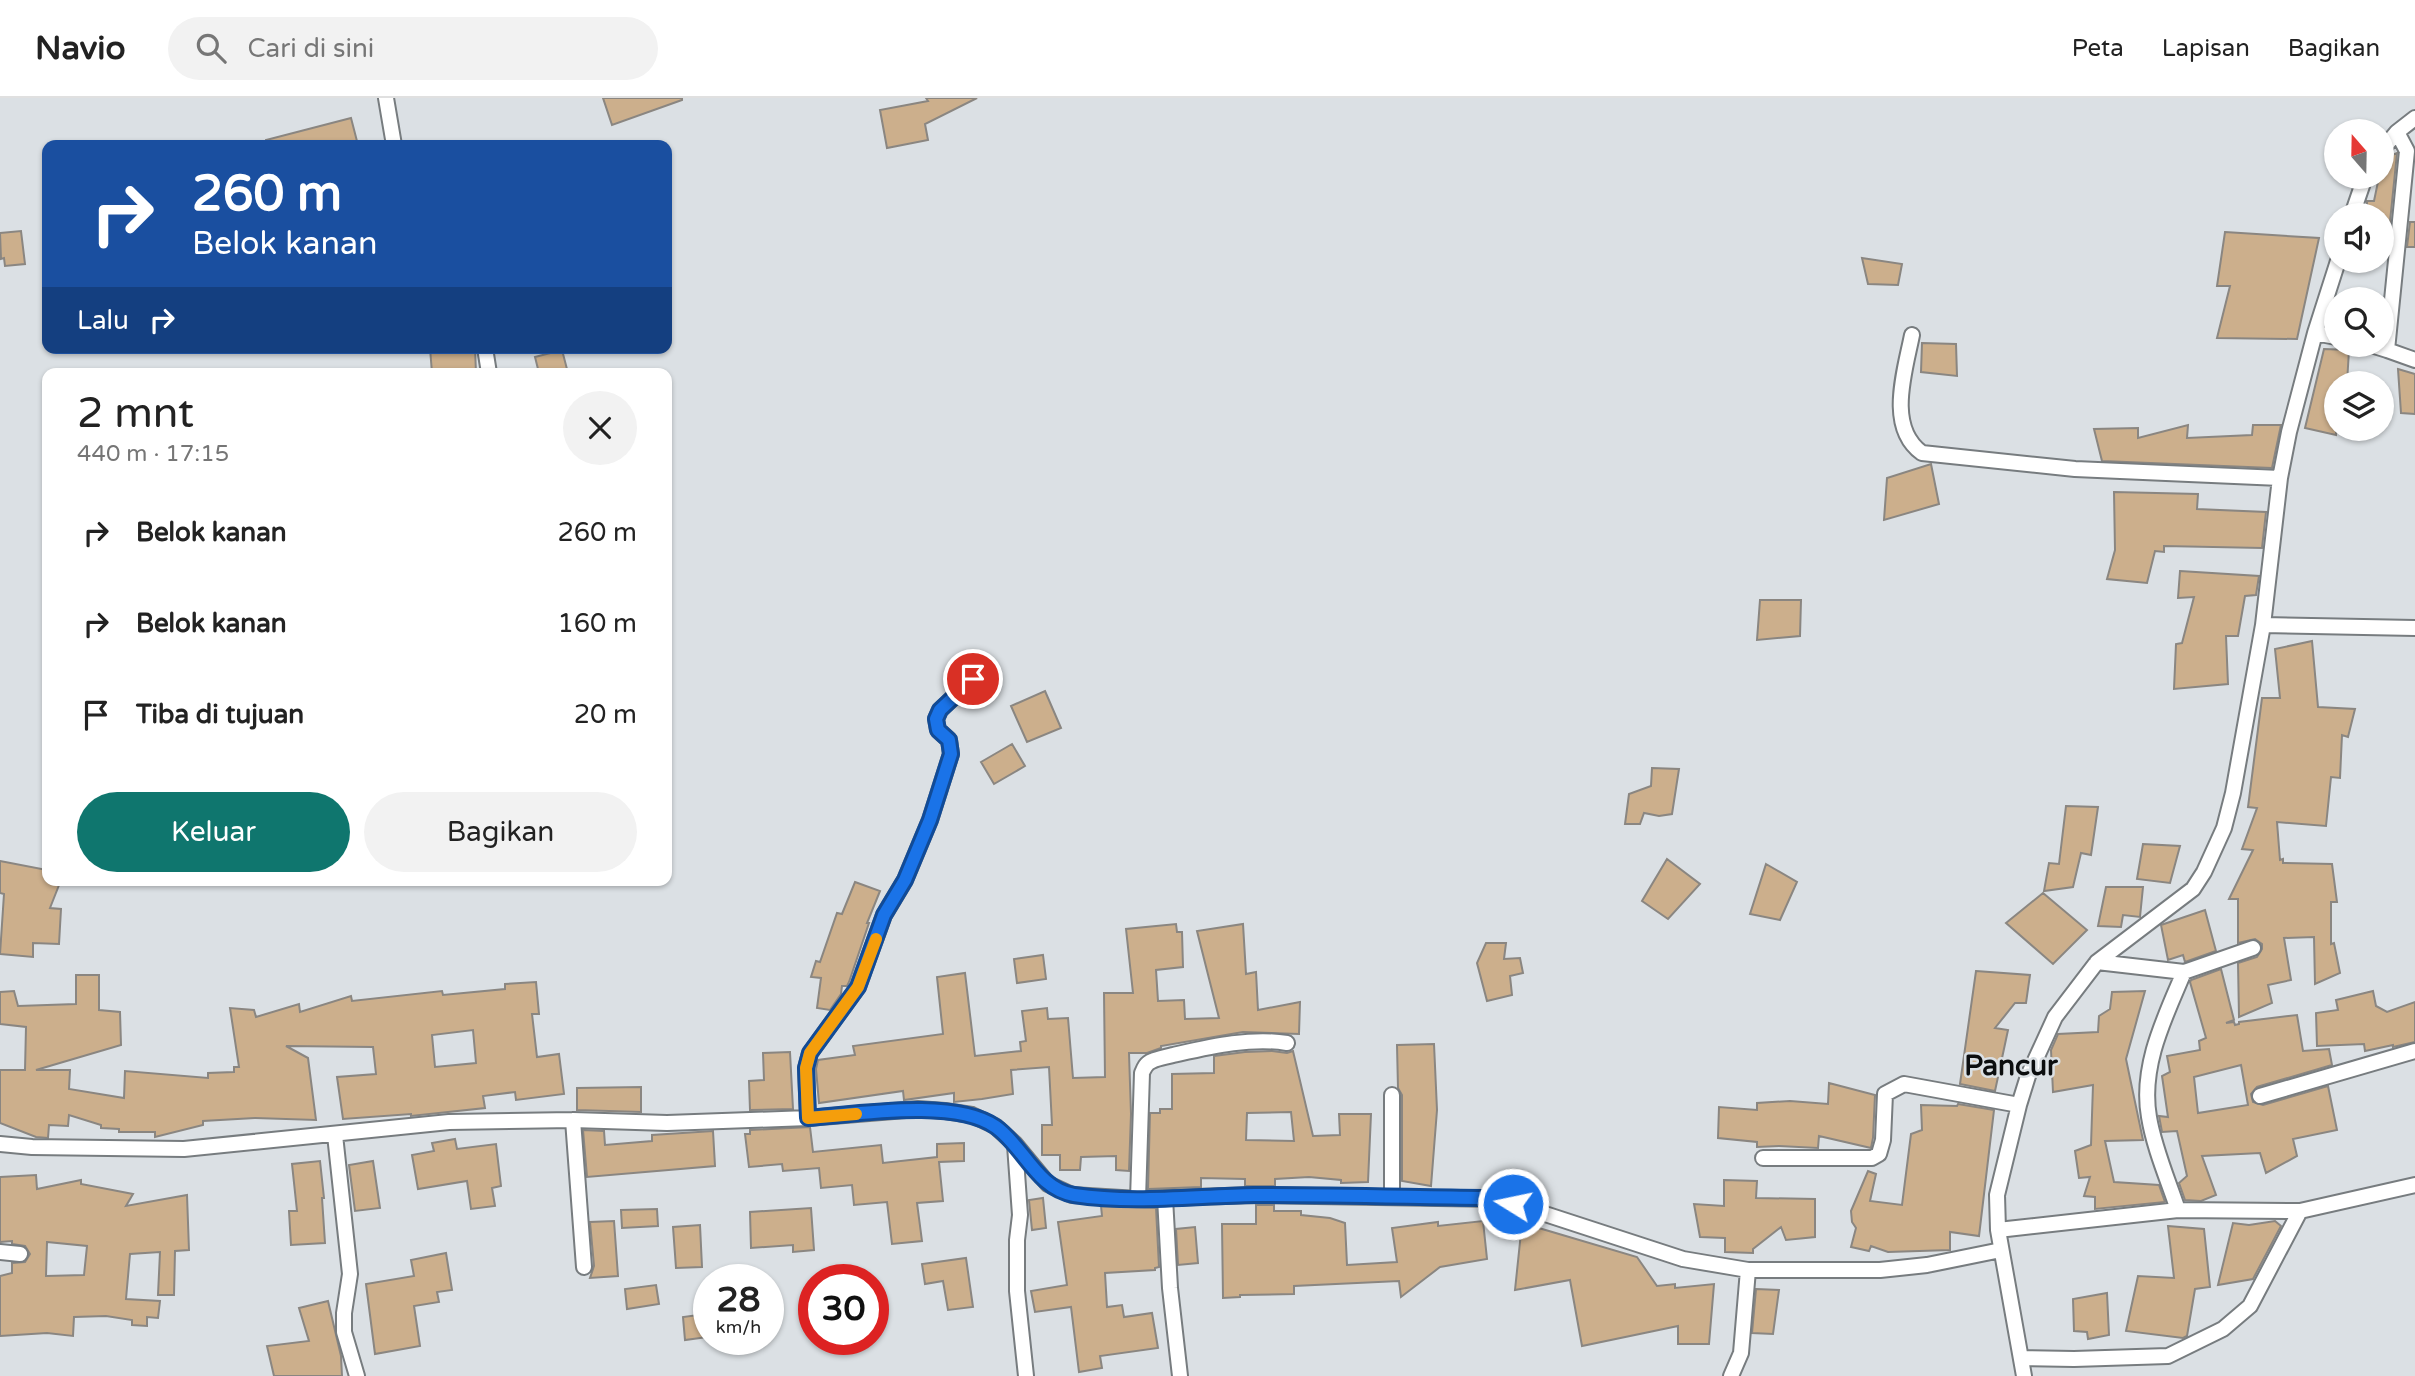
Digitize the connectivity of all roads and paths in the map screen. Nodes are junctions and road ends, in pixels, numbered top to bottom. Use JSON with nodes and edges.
{"nodes":[{"id":1,"x":386,"y":98,"type":"edge"},
{"id":2,"x":2415,"y":118,"type":"edge"},
{"id":3,"x":2397,"y":132,"type":"junction"},
{"id":4,"x":2394,"y":136,"type":"edge"},
{"id":5,"x":393,"y":140,"type":"edge"},
{"id":6,"x":2334,"y":273,"type":"edge"},
{"id":7,"x":2393,"y":287,"type":"edge"},
{"id":8,"x":2315,"y":333,"type":"junction"},
{"id":9,"x":1912,"y":335,"type":"dead end"},
{"id":10,"x":2324,"y":335,"type":"edge"},
{"id":11,"x":2394,"y":353,"type":"edge"},
{"id":12,"x":2415,"y":360,"type":"edge"},
{"id":13,"x":2280,"y":478,"type":"junction"},
{"id":14,"x":2263,"y":625,"type":"junction"},
{"id":15,"x":2415,"y":628,"type":"edge"},
{"id":16,"x":973,"y":679,"type":"dead end"},
{"id":17,"x":2253,"y":948,"type":"dead end"},
{"id":18,"x":2097,"y":962,"type":"junction"},
{"id":19,"x":2184,"y":972,"type":"junction"},
{"id":20,"x":1287,"y":1043,"type":"dead end"},
{"id":21,"x":2415,"y":1051,"type":"edge"},
{"id":22,"x":1392,"y":1095,"type":"dead end"},
{"id":23,"x":2260,"y":1096,"type":"dead end"},
{"id":24,"x":2019,"y":1105,"type":"junction"},
{"id":25,"x":808,"y":1118,"type":"junction"},
{"id":26,"x":573,"y":1120,"type":"junction"},
{"id":27,"x":335,"y":1135,"type":"junction"},
{"id":28,"x":0,"y":1144,"type":"edge"},
{"id":29,"x":1015,"y":1144,"type":"junction"},
{"id":30,"x":1763,"y":1158,"type":"dead end"},
{"id":31,"x":2415,"y":1185,"type":"edge"},
{"id":32,"x":1392,"y":1197,"type":"junction"},
{"id":33,"x":1165,"y":1198,"type":"junction"},
{"id":34,"x":1138,"y":1199,"type":"junction"},
{"id":35,"x":2178,"y":1210,"type":"junction"},
{"id":36,"x":2300,"y":1210,"type":"junction"},
{"id":37,"x":1998,"y":1230,"type":"junction"},
{"id":38,"x":2001,"y":1250,"type":"junction"},
{"id":39,"x":0,"y":1252,"type":"edge"},
{"id":40,"x":20,"y":1254,"type":"dead end"},
{"id":41,"x":584,"y":1267,"type":"dead end"},
{"id":42,"x":1748,"y":1270,"type":"junction"},
{"id":43,"x":2021,"y":1358,"type":"junction"},
{"id":44,"x":357,"y":1376,"type":"edge"},
{"id":45,"x":1026,"y":1376,"type":"edge"},
{"id":46,"x":1180,"y":1376,"type":"edge"},
{"id":47,"x":1731,"y":1376,"type":"edge"},
{"id":48,"x":2024,"y":1376,"type":"edge"}],
"edges":[{"from":1,"to":5,"type":"street"},
{"from":2,"to":3,"type":"street"},
{"from":3,"to":4,"type":"street"},
{"from":3,"to":7,"type":"street"},
{"from":6,"to":8,"type":"street"},
{"from":8,"to":10,"type":"street"},
{"from":8,"to":13,"type":"street"},
{"from":9,"to":13,"type":"street"},
{"from":11,"to":12,"type":"street"},
{"from":13,"to":14,"type":"street"},
{"from":14,"to":15,"type":"street"},
{"from":14,"to":18,"type":"street"},
{"from":16,"to":25,"type":"street"},
{"from":17,"to":19,"type":"street"},
{"from":18,"to":19,"type":"street"},
{"from":18,"to":24,"type":"street"},
{"from":19,"to":35,"type":"street"},
{"from":20,"to":34,"type":"street"},
{"from":21,"to":23,"type":"street"},
{"from":22,"to":32,"type":"street"},
{"from":24,"to":30,"type":"street"},
{"from":24,"to":37,"type":"street"},
{"from":25,"to":26,"type":"street"},
{"from":25,"to":29,"type":"street"},
{"from":26,"to":27,"type":"street"},
{"from":26,"to":41,"type":"street"},
{"from":27,"to":28,"type":"street"},
{"from":27,"to":44,"type":"street"},
{"from":29,"to":34,"type":"street"},
{"from":29,"to":45,"type":"street"},
{"from":31,"to":36,"type":"street"},
{"from":32,"to":33,"type":"street"},
{"from":32,"to":42,"type":"street"},
{"from":33,"to":34,"type":"street"},
{"from":33,"to":46,"type":"street"},
{"from":35,"to":36,"type":"street"},
{"from":35,"to":37,"type":"street"},
{"from":36,"to":43,"type":"street"},
{"from":37,"to":38,"type":"street"},
{"from":38,"to":42,"type":"street"},
{"from":38,"to":43,"type":"street"},
{"from":39,"to":40,"type":"street"},
{"from":42,"to":47,"type":"street"},
{"from":43,"to":48,"type":"street"}]}
